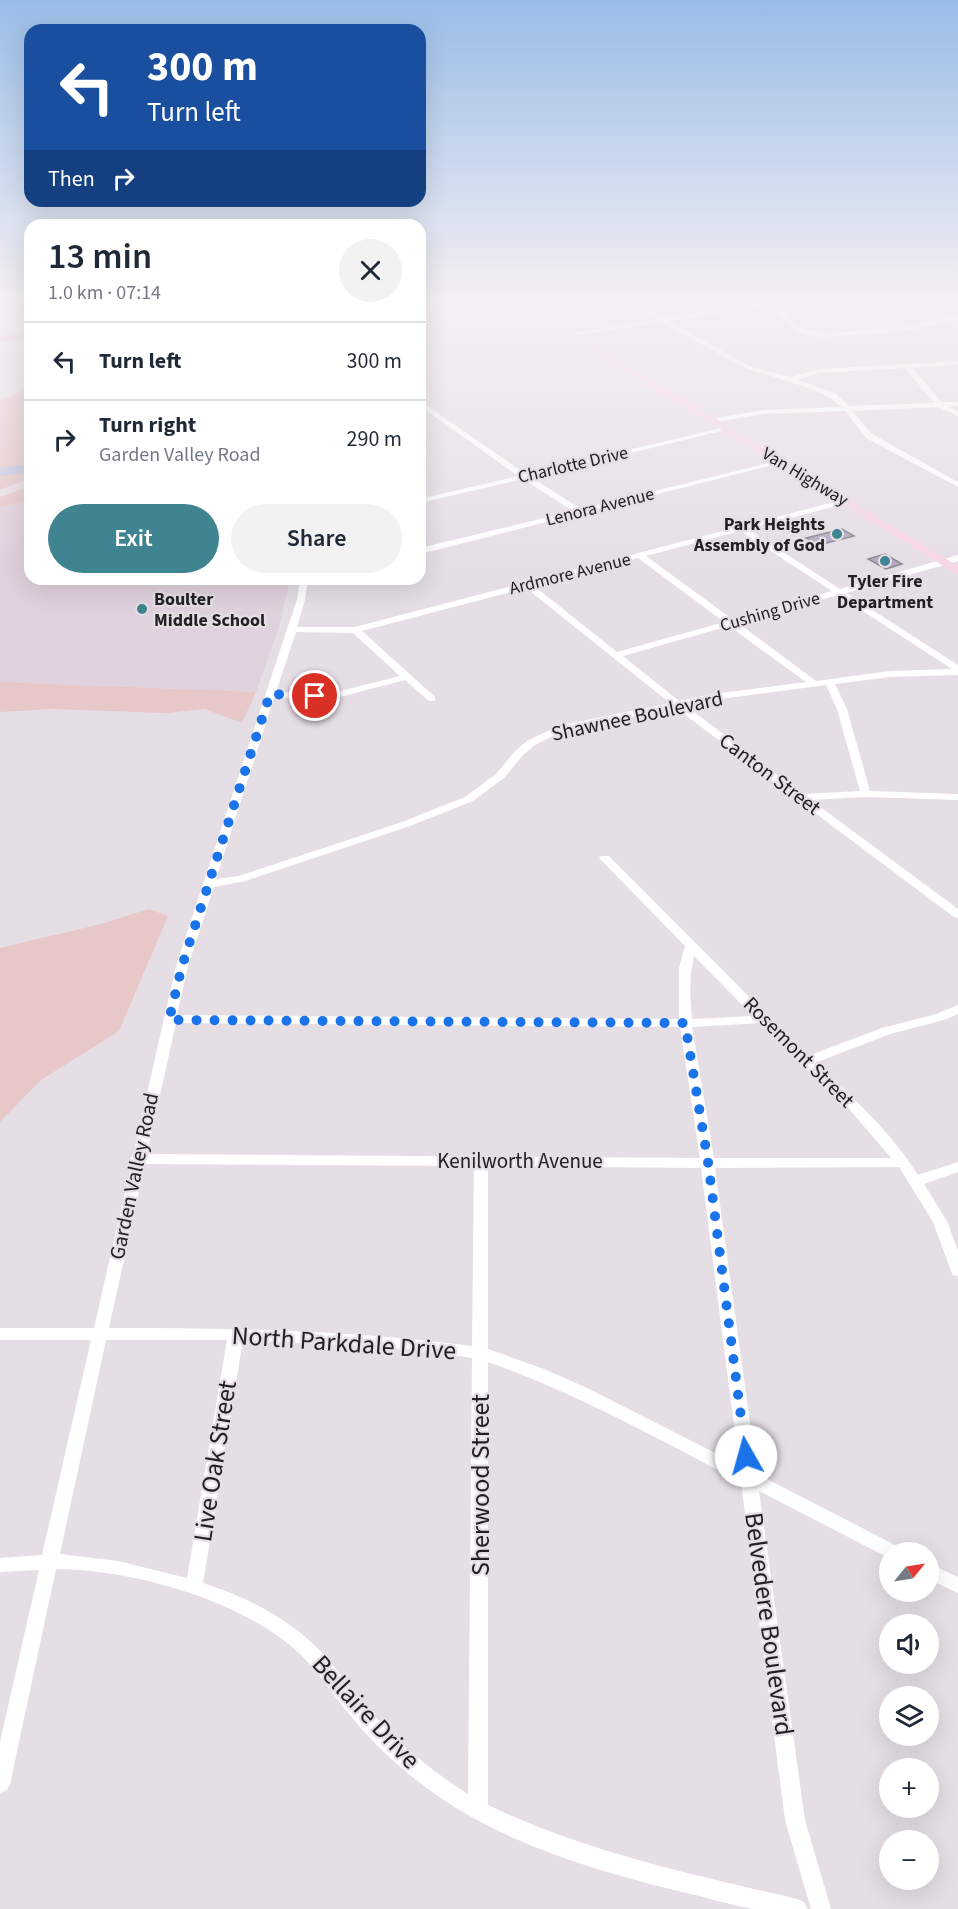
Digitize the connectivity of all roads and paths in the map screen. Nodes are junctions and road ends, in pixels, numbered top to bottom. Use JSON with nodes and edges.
{"nodes":[{"id":1,"x":658,"y":387,"type":"edge"},
{"id":2,"x":810,"y":387,"type":"edge"},
{"id":3,"x":925,"y":387,"type":"edge"},
{"id":4,"x":958,"y":404,"type":"edge"},
{"id":5,"x":940,"y":405,"type":"junction"},
{"id":6,"x":426,"y":407,"type":"edge"},
{"id":7,"x":846,"y":408,"type":"junction"},
{"id":8,"x":958,"y":414,"type":"edge"},
{"id":9,"x":713,"y":421,"type":"junction"},
{"id":10,"x":726,"y":429,"type":"junction"},
{"id":11,"x":781,"y":462,"type":"junction"},
{"id":12,"x":524,"y":476,"type":"junction"},
{"id":13,"x":958,"y":485,"type":"edge"},
{"id":14,"x":426,"y":500,"type":"edge"},
{"id":15,"x":845,"y":501,"type":"junction"},
{"id":16,"x":580,"y":512,"type":"junction"},
{"id":17,"x":742,"y":529,"type":"junction"},
{"id":18,"x":426,"y":550,"type":"edge"},
{"id":19,"x":640,"y":556,"type":"junction"},
{"id":20,"x":958,"y":558,"type":"edge"},
{"id":21,"x":943,"y":561,"type":"junction"},
{"id":22,"x":958,"y":571,"type":"edge"},
{"id":23,"x":303,"y":585,"type":"edge"},
{"id":24,"x":528,"y":585,"type":"junction"},
{"id":25,"x":838,"y":592,"type":"junction"},
{"id":26,"x":731,"y":623,"type":"junction"},
{"id":27,"x":292,"y":629,"type":"junction"},
{"id":28,"x":355,"y":630,"type":"junction"},
{"id":29,"x":616,"y":655,"type":"junction"},
{"id":30,"x":958,"y":671,"type":"edge"},
{"id":31,"x":407,"y":677,"type":"junction"},
{"id":32,"x":830,"y":681,"type":"junction"},
{"id":33,"x":813,"y":683,"type":"junction"},
{"id":34,"x":270,"y":694,"type":"junction"},
{"id":35,"x":432,"y":699,"type":"dead end"},
{"id":36,"x":676,"y":703,"type":"junction"},
{"id":37,"x":866,"y":794,"type":"junction"},
{"id":38,"x":798,"y":797,"type":"junction"},
{"id":39,"x":958,"y":797,"type":"edge"},
{"id":40,"x":605,"y":858,"type":"dead end"},
{"id":41,"x":208,"y":884,"type":"junction"},
{"id":42,"x":958,"y":915,"type":"edge"},
{"id":43,"x":691,"y":945,"type":"junction"},
{"id":44,"x":958,"y":1009,"type":"edge"},
{"id":45,"x":765,"y":1019,"type":"junction"},
{"id":46,"x":169,"y":1020,"type":"junction"},
{"id":47,"x":685,"y":1023,"type":"junction"},
{"id":48,"x":806,"y":1062,"type":"junction"},
{"id":49,"x":137,"y":1159,"type":"junction"},
{"id":50,"x":481,"y":1161,"type":"junction"},
{"id":51,"x":708,"y":1162,"type":"junction"},
{"id":52,"x":903,"y":1162,"type":"junction"},
{"id":53,"x":958,"y":1167,"type":"edge"},
{"id":54,"x":917,"y":1180,"type":"junction"},
{"id":55,"x":958,"y":1271,"type":"edge"},
{"id":56,"x":0,"y":1334,"type":"edge"},
{"id":57,"x":236,"y":1334,"type":"junction"},
{"id":58,"x":99,"y":1336,"type":"junction"},
{"id":59,"x":481,"y":1353,"type":"junction"},
{"id":60,"x":749,"y":1478,"type":"junction"},
{"id":61,"x":879,"y":1545,"type":"edge"},
{"id":62,"x":48,"y":1562,"type":"junction"},
{"id":63,"x":0,"y":1565,"type":"edge"},
{"id":64,"x":939,"y":1575,"type":"edge"},
{"id":65,"x":958,"y":1584,"type":"edge"},
{"id":66,"x":194,"y":1587,"type":"junction"},
{"id":67,"x":0,"y":1784,"type":"edge"},
{"id":68,"x":478,"y":1810,"type":"junction"},
{"id":69,"x":797,"y":1909,"type":"edge"},
{"id":70,"x":821,"y":1909,"type":"edge"}],
"edges":[{"from":1,"to":9,"type":"main road","name":"Van Highway"},
{"from":2,"to":7,"type":"street"},
{"from":3,"to":5,"type":"street"},
{"from":4,"to":5,"type":"street"},
{"from":5,"to":7,"type":"street"},
{"from":5,"to":8,"type":"street"},
{"from":6,"to":12,"type":"street"},
{"from":7,"to":9,"type":"street"},
{"from":7,"to":13,"type":"street"},
{"from":9,"to":10,"type":"main road","name":"Van Highway"},
{"from":10,"to":11,"type":"main road","name":"Van Highway"},
{"from":10,"to":12,"type":"street","name":"Charlotte Drive"},
{"from":11,"to":15,"type":"main road","name":"Van Highway"},
{"from":11,"to":16,"type":"street","name":"Lenora Avenue"},
{"from":12,"to":14,"type":"street","name":"Charlotte Drive"},
{"from":12,"to":16,"type":"street"},
{"from":15,"to":17,"type":"street","name":"Ardmore Avenue"},
{"from":15,"to":21,"type":"main road","name":"Van Highway"},
{"from":16,"to":18,"type":"street","name":"Lenora Avenue"},
{"from":17,"to":19,"type":"street","name":"Ardmore Avenue"},
{"from":17,"to":25,"type":"street"},
{"from":19,"to":24,"type":"street","name":"Ardmore Avenue"},
{"from":19,"to":26,"type":"street"},
{"from":20,"to":21,"type":"street","name":"Cushing Drive"},
{"from":21,"to":22,"type":"main road","name":"Van Highway"},
{"from":21,"to":25,"type":"street","name":"Cushing Drive"},
{"from":23,"to":27,"type":"street","name":"Garden Valley Road"},
{"from":24,"to":28,"type":"street","name":"Ardmore Avenue"},
{"from":24,"to":29,"type":"street","name":"Canton Street"},
{"from":25,"to":26,"type":"street","name":"Cushing Drive"},
{"from":25,"to":30,"type":"street"},
{"from":26,"to":29,"type":"street","name":"Cushing Drive"},
{"from":26,"to":33,"type":"street"},
{"from":27,"to":28,"type":"street","name":"Ardmore Avenue"},
{"from":27,"to":34,"type":"street","name":"Garden Valley Road"},
{"from":28,"to":31,"type":"street"},
{"from":29,"to":36,"type":"street","name":"Canton Street"},
{"from":30,"to":32,"type":"street","name":"Shawnee Boulevard"},
{"from":31,"to":34,"type":"street"},
{"from":31,"to":35,"type":"street"},
{"from":32,"to":33,"type":"street","name":"Shawnee Boulevard"},
{"from":32,"to":37,"type":"street"},
{"from":33,"to":36,"type":"street","name":"Shawnee Boulevard"},
{"from":34,"to":41,"type":"street","name":"Garden Valley Road"},
{"from":36,"to":38,"type":"street","name":"Canton Street"},
{"from":36,"to":41,"type":"street","name":"Shawnee Boulevard"},
{"from":37,"to":38,"type":"street"},
{"from":37,"to":39,"type":"street"},
{"from":38,"to":42,"type":"street","name":"Canton Street"},
{"from":40,"to":43,"type":"street","name":"Rosemont Street"},
{"from":41,"to":46,"type":"street","name":"Garden Valley Road"},
{"from":43,"to":45,"type":"street","name":"Rosemont Street"},
{"from":43,"to":47,"type":"street","name":"Belvedere Boulevard"},
{"from":44,"to":48,"type":"street"},
{"from":45,"to":47,"type":"street"},
{"from":45,"to":48,"type":"street","name":"Rosemont Street"},
{"from":46,"to":47,"type":"street"},
{"from":46,"to":49,"type":"street","name":"Garden Valley Road"},
{"from":47,"to":51,"type":"street","name":"Belvedere Boulevard"},
{"from":48,"to":52,"type":"street","name":"Rosemont Street"},
{"from":49,"to":50,"type":"street","name":"Kenilworth Avenue"},
{"from":49,"to":58,"type":"street","name":"Garden Valley Road"},
{"from":50,"to":51,"type":"street","name":"Kenilworth Avenue"},
{"from":50,"to":59,"type":"street","name":"Sherwood Street"},
{"from":51,"to":52,"type":"street","name":"Kenilworth Avenue"},
{"from":51,"to":60,"type":"street","name":"Belvedere Boulevard"},
{"from":52,"to":54,"type":"street","name":"Rosemont Street"},
{"from":53,"to":54,"type":"street"},
{"from":54,"to":55,"type":"street","name":"Rosemont Street"},
{"from":56,"to":58,"type":"street","name":"North Parkdale Drive"},
{"from":57,"to":58,"type":"street","name":"North Parkdale Drive"},
{"from":57,"to":59,"type":"street","name":"North Parkdale Drive"},
{"from":57,"to":66,"type":"street","name":"Live Oak Street"},
{"from":58,"to":62,"type":"street","name":"Garden Valley Road"},
{"from":59,"to":60,"type":"street","name":"North Parkdale Drive"},
{"from":59,"to":68,"type":"street","name":"Sherwood Street"},
{"from":60,"to":61,"type":"street","name":"North Parkdale Drive"},
{"from":60,"to":70,"type":"street","name":"Belvedere Boulevard"},
{"from":62,"to":63,"type":"street","name":"Bellaire Drive"},
{"from":62,"to":66,"type":"street","name":"Bellaire Drive"},
{"from":62,"to":67,"type":"street","name":"Garden Valley Road"},
{"from":64,"to":65,"type":"street"},
{"from":66,"to":68,"type":"street","name":"Bellaire Drive"},
{"from":68,"to":69,"type":"street","name":"Bellaire Drive"}]}
